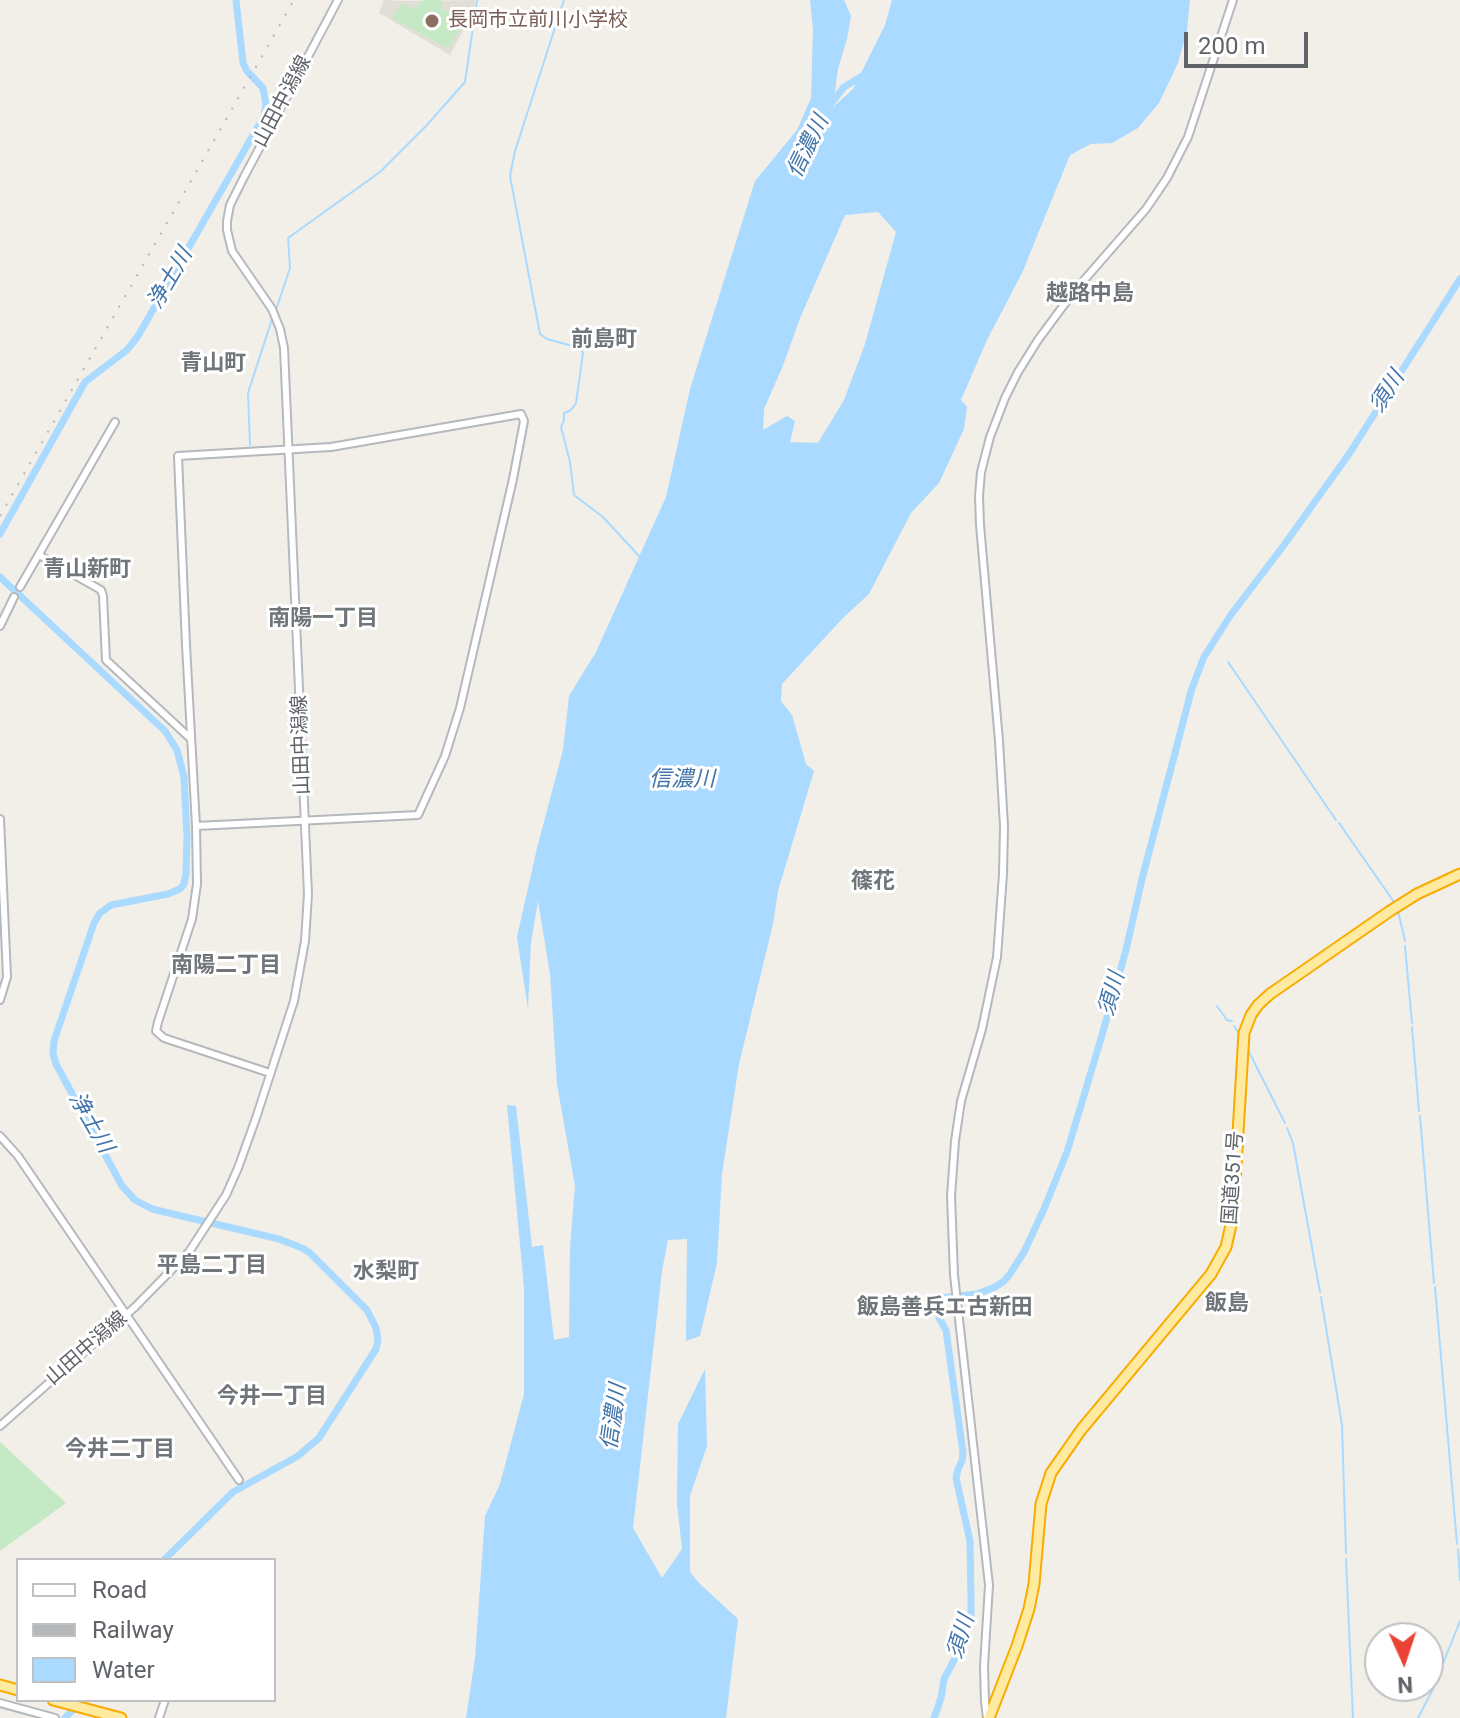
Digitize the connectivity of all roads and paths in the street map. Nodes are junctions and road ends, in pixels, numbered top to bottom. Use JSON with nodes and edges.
{"nodes":[{"id":1,"x":338,"y":0,"type":"edge"},
{"id":2,"x":1233,"y":0,"type":"edge"},
{"id":3,"x":115,"y":422,"type":"dead end"},
{"id":4,"x":289,"y":449,"type":"junction"},
{"id":5,"x":39,"y":555,"type":"junction"},
{"id":6,"x":20,"y":587,"type":"dead end"},
{"id":7,"x":14,"y":597,"type":"dead end"},
{"id":8,"x":0,"y":626,"type":"edge"},
{"id":9,"x":191,"y":739,"type":"junction"},
{"id":10,"x":0,"y":819,"type":"edge"},
{"id":11,"x":305,"y":821,"type":"junction"},
{"id":12,"x":196,"y":826,"type":"junction"},
{"id":13,"x":1460,"y":874,"type":"edge"},
{"id":14,"x":1,"y":893,"type":"edge"},
{"id":15,"x":0,"y":1000,"type":"edge"},
{"id":16,"x":270,"y":1073,"type":"junction"},
{"id":17,"x":0,"y":1136,"type":"edge"},
{"id":18,"x":126,"y":1315,"type":"junction"},
{"id":19,"x":0,"y":1426,"type":"edge"},
{"id":20,"x":239,"y":1480,"type":"dead end"},
{"id":21,"x":60,"y":1702,"type":"edge"},
{"id":22,"x":0,"y":1703,"type":"edge"},
{"id":23,"x":53,"y":1718,"type":"edge"},
{"id":24,"x":121,"y":1718,"type":"edge"},
{"id":25,"x":988,"y":1718,"type":"edge"}],
"edges":[{"from":1,"to":4,"type":"street","name":"山田中潟線"},
{"from":2,"to":25,"type":"street"},
{"from":3,"to":5,"type":"street"},
{"from":4,"to":9,"type":"street"},
{"from":4,"to":11,"type":"street","name":"山田中潟線"},
{"from":4,"to":11,"type":"street"},
{"from":5,"to":6,"type":"street"},
{"from":5,"to":9,"type":"street"},
{"from":7,"to":8,"type":"street"},
{"from":9,"to":12,"type":"street"},
{"from":10,"to":14,"type":"street"},
{"from":11,"to":12,"type":"street"},
{"from":11,"to":16,"type":"street","name":"山田中潟線"},
{"from":12,"to":16,"type":"street"},
{"from":13,"to":25,"type":"highway","name":"国道351号"},
{"from":14,"to":15,"type":"street"},
{"from":16,"to":18,"type":"street","name":"山田中潟線"},
{"from":17,"to":18,"type":"street"},
{"from":18,"to":19,"type":"street","name":"山田中潟線"},
{"from":18,"to":20,"type":"street"},
{"from":21,"to":24,"type":"highway"},
{"from":22,"to":23,"type":"street"}]}
